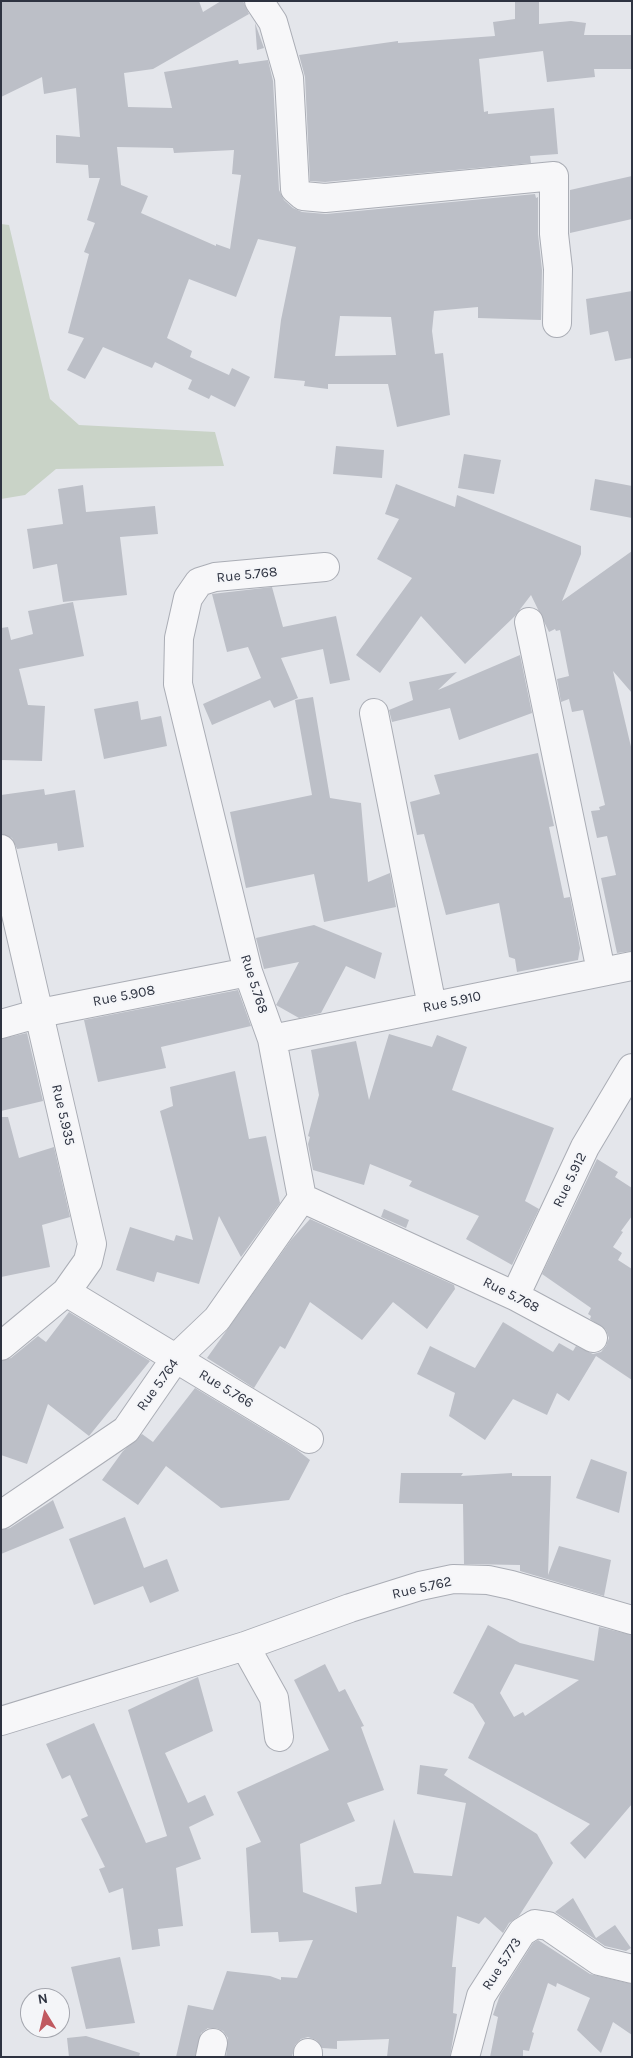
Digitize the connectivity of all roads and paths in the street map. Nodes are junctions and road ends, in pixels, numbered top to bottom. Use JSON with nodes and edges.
{"nodes":[{"id":1,"x":259,"y":1,"type":"edge"},
{"id":2,"x":557,"y":323,"type":"dead end"},
{"id":3,"x":324,"y":567,"type":"dead end"},
{"id":4,"x":529,"y":622,"type":"dead end"},
{"id":5,"x":374,"y":713,"type":"dead end"},
{"id":6,"x":1,"y":849,"type":"edge"},
{"id":7,"x":632,"y":966,"type":"edge"},
{"id":8,"x":601,"y":971,"type":"junction"},
{"id":9,"x":248,"y":972,"type":"junction"},
{"id":10,"x":432,"y":1006,"type":"junction"},
{"id":11,"x":40,"y":1013,"type":"junction"},
{"id":12,"x":1,"y":1024,"type":"edge"},
{"id":13,"x":272,"y":1039,"type":"junction"},
{"id":14,"x":632,"y":1068,"type":"edge"},
{"id":15,"x":302,"y":1198,"type":"junction"},
{"id":16,"x":66,"y":1292,"type":"junction"},
{"id":17,"x":515,"y":1296,"type":"junction"},
{"id":18,"x":593,"y":1338,"type":"dead end"},
{"id":19,"x":1,"y":1346,"type":"edge"},
{"id":20,"x":176,"y":1359,"type":"junction"},
{"id":21,"x":309,"y":1439,"type":"dead end"},
{"id":22,"x":1,"y":1515,"type":"edge"},
{"id":23,"x":632,"y":1620,"type":"edge"},
{"id":24,"x":245,"y":1646,"type":"junction"},
{"id":25,"x":1,"y":1721,"type":"edge"},
{"id":26,"x":279,"y":1737,"type":"dead end"},
{"id":27,"x":632,"y":1969,"type":"edge"},
{"id":28,"x":465,"y":2057,"type":"edge"}],
"edges":[{"from":1,"to":2,"type":"street"},
{"from":3,"to":9,"type":"street","name":"Rue 5.768"},
{"from":4,"to":8,"type":"street"},
{"from":5,"to":10,"type":"street"},
{"from":6,"to":11,"type":"street","name":"Rue 5.935"},
{"from":7,"to":8,"type":"street","name":"Rue 5.910"},
{"from":8,"to":10,"type":"street","name":"Rue 5.910"},
{"from":9,"to":11,"type":"street","name":"Rue 5.908"},
{"from":9,"to":13,"type":"street","name":"Rue 5.768"},
{"from":10,"to":13,"type":"street","name":"Rue 5.910"},
{"from":11,"to":12,"type":"street","name":"Rue 5.908"},
{"from":11,"to":16,"type":"street","name":"Rue 5.935"},
{"from":13,"to":15,"type":"street","name":"Rue 5.768"},
{"from":14,"to":17,"type":"street","name":"Rue 5.912"},
{"from":15,"to":17,"type":"street","name":"Rue 5.768"},
{"from":15,"to":20,"type":"street","name":"Rue 5.764"},
{"from":16,"to":19,"type":"street","name":"Rue 5.935"},
{"from":16,"to":20,"type":"street","name":"Rue 5.766"},
{"from":17,"to":18,"type":"street","name":"Rue 5.768"},
{"from":20,"to":21,"type":"street","name":"Rue 5.766"},
{"from":20,"to":22,"type":"street","name":"Rue 5.764"},
{"from":23,"to":24,"type":"street","name":"Rue 5.762"},
{"from":24,"to":25,"type":"street","name":"Rue 5.762"},
{"from":24,"to":26,"type":"street"},
{"from":27,"to":28,"type":"street","name":"Rue 5.773"}]}
